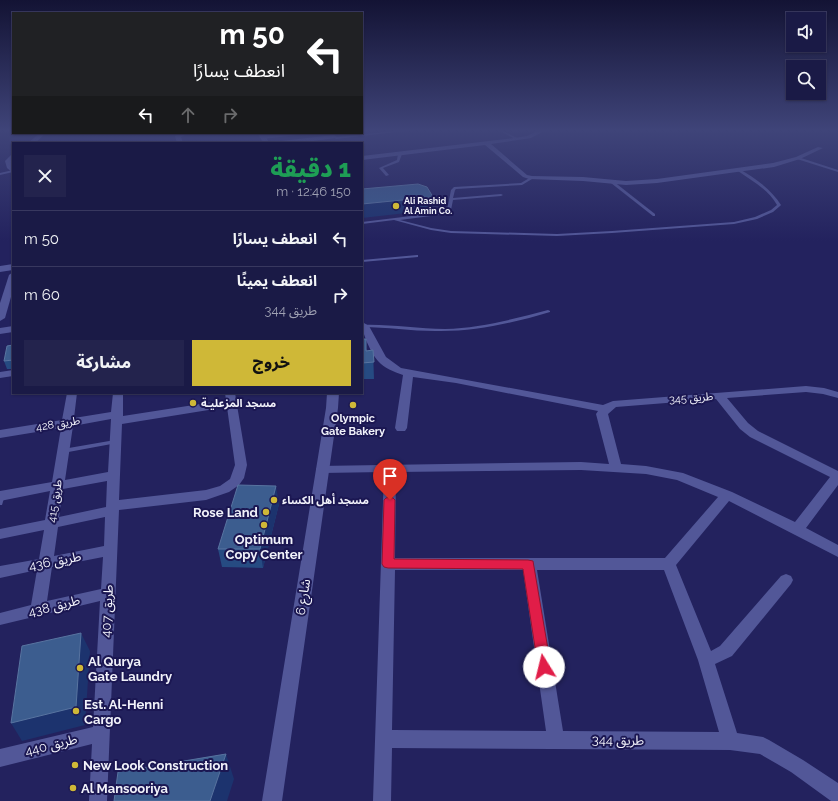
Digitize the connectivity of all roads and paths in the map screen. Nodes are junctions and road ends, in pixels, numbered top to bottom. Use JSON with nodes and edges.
{"nodes":[{"id":1,"x":385,"y":166,"type":"edge"},
{"id":2,"x":514,"y":166,"type":"edge"},
{"id":3,"x":764,"y":166,"type":"edge"},
{"id":4,"x":824,"y":166,"type":"edge"},
{"id":5,"x":12,"y":169,"type":"edge"},
{"id":6,"x":739,"y":170,"type":"junction"},
{"id":7,"x":838,"y":171,"type":"edge"},
{"id":8,"x":0,"y":174,"type":"edge"},
{"id":9,"x":387,"y":175,"type":"dead end"},
{"id":10,"x":531,"y":178,"type":"junction"},
{"id":11,"x":612,"y":182,"type":"junction"},
{"id":12,"x":501,"y":195,"type":"dead end"},
{"id":13,"x":451,"y":199,"type":"junction"},
{"id":14,"x":654,"y":214,"type":"dead end"},
{"id":15,"x":394,"y":219,"type":"junction"},
{"id":16,"x":363,"y":223,"type":"edge"},
{"id":17,"x":417,"y":256,"type":"dead end"},
{"id":18,"x":363,"y":261,"type":"edge"},
{"id":19,"x":12,"y":267,"type":"edge"},
{"id":20,"x":0,"y":269,"type":"edge"},
{"id":21,"x":11,"y":285,"type":"edge"},
{"id":22,"x":0,"y":287,"type":"edge"},
{"id":23,"x":12,"y":308,"type":"edge"},
{"id":24,"x":1,"y":312,"type":"edge"},
{"id":25,"x":548,"y":312,"type":"dead end"},
{"id":26,"x":363,"y":326,"type":"edge"},
{"id":27,"x":12,"y":329,"type":"edge"},
{"id":28,"x":0,"y":331,"type":"edge"},
{"id":29,"x":12,"y":373,"type":"edge"},
{"id":30,"x":408,"y":373,"type":"junction"},
{"id":31,"x":0,"y":375,"type":"edge"},
{"id":32,"x":72,"y":394,"type":"edge"},
{"id":33,"x":118,"y":394,"type":"edge"},
{"id":34,"x":333,"y":394,"type":"edge"},
{"id":35,"x":838,"y":395,"type":"edge"},
{"id":36,"x":719,"y":396,"type":"junction"},
{"id":37,"x":230,"y":398,"type":"edge"},
{"id":38,"x":605,"y":408,"type":"junction"},
{"id":39,"x":117,"y":418,"type":"junction"},
{"id":40,"x":67,"y":422,"type":"junction"},
{"id":41,"x":401,"y":428,"type":"dead end"},
{"id":42,"x":0,"y":434,"type":"edge"},
{"id":43,"x":116,"y":442,"type":"junction"},
{"id":44,"x":63,"y":451,"type":"junction"},
{"id":45,"x":616,"y":467,"type":"junction"},
{"id":46,"x":322,"y":469,"type":"junction"},
{"id":47,"x":390,"y":469,"type":"junction"},
{"id":48,"x":115,"y":474,"type":"junction"},
{"id":49,"x":838,"y":476,"type":"edge"},
{"id":50,"x":58,"y":485,"type":"junction"},
{"id":51,"x":727,"y":495,"type":"junction"},
{"id":52,"x":1,"y":498,"type":"edge"},
{"id":53,"x":112,"y":509,"type":"junction"},
{"id":54,"x":52,"y":524,"type":"junction"},
{"id":55,"x":797,"y":529,"type":"junction"},
{"id":56,"x":0,"y":534,"type":"edge"},
{"id":57,"x":110,"y":550,"type":"junction"},
{"id":58,"x":838,"y":552,"type":"edge"},
{"id":59,"x":46,"y":563,"type":"junction"},
{"id":60,"x":388,"y":564,"type":"junction"},
{"id":61,"x":528,"y":564,"type":"junction"},
{"id":62,"x":669,"y":564,"type":"junction"},
{"id":63,"x":0,"y":572,"type":"edge"},
{"id":64,"x":786,"y":580,"type":"dead end"},
{"id":65,"x":108,"y":593,"type":"junction"},
{"id":66,"x":38,"y":610,"type":"junction"},
{"id":67,"x":0,"y":619,"type":"edge"},
{"id":68,"x":706,"y":660,"type":"junction"},
{"id":69,"x":101,"y":733,"type":"junction"},
{"id":70,"x":384,"y":739,"type":"junction"},
{"id":71,"x":556,"y":740,"type":"junction"},
{"id":72,"x":730,"y":741,"type":"junction"},
{"id":73,"x":0,"y":758,"type":"edge"},
{"id":74,"x":838,"y":794,"type":"edge"},
{"id":75,"x":98,"y":801,"type":"edge"},
{"id":76,"x":272,"y":801,"type":"edge"},
{"id":77,"x":382,"y":801,"type":"edge"}],
"edges":[{"from":1,"to":9,"type":"lane"},
{"from":2,"to":10,"type":"street"},
{"from":3,"to":6,"type":"street"},
{"from":4,"to":7,"type":"lane"},
{"from":5,"to":8,"type":"lane"},
{"from":6,"to":11,"type":"street"},
{"from":6,"to":15,"type":"lane"},
{"from":10,"to":11,"type":"street"},
{"from":10,"to":13,"type":"lane"},
{"from":11,"to":14,"type":"lane"},
{"from":12,"to":13,"type":"lane"},
{"from":13,"to":15,"type":"lane"},
{"from":15,"to":16,"type":"lane"},
{"from":17,"to":18,"type":"lane"},
{"from":19,"to":20,"type":"street"},
{"from":21,"to":22,"type":"street"},
{"from":21,"to":24,"type":"street"},
{"from":23,"to":24,"type":"street"},
{"from":25,"to":26,"type":"lane"},
{"from":26,"to":30,"type":"street"},
{"from":27,"to":28,"type":"street"},
{"from":29,"to":31,"type":"street"},
{"from":30,"to":38,"type":"street"},
{"from":30,"to":41,"type":"street"},
{"from":32,"to":40,"type":"street","name":"طريق 415"},
{"from":33,"to":39,"type":"street","name":"طريق 407"},
{"from":34,"to":46,"type":"street","name":"شارع 6"},
{"from":35,"to":36,"type":"street","name":"طريق 345"},
{"from":36,"to":38,"type":"street","name":"طريق 345"},
{"from":36,"to":49,"type":"street"},
{"from":37,"to":39,"type":"street"},
{"from":37,"to":53,"type":"street"},
{"from":38,"to":45,"type":"street"},
{"from":39,"to":40,"type":"street","name":"طريق 428"},
{"from":39,"to":43,"type":"street","name":"طريق 407"},
{"from":40,"to":42,"type":"street","name":"طريق 428"},
{"from":40,"to":44,"type":"street","name":"طريق 415"},
{"from":43,"to":44,"type":"lane"},
{"from":43,"to":48,"type":"street","name":"طريق 407"},
{"from":44,"to":50,"type":"street","name":"طريق 415"},
{"from":45,"to":47,"type":"street"},
{"from":45,"to":51,"type":"street"},
{"from":46,"to":47,"type":"street"},
{"from":46,"to":76,"type":"street","name":"شارع 6"},
{"from":47,"to":60,"type":"street"},
{"from":48,"to":50,"type":"street"},
{"from":48,"to":53,"type":"street","name":"طريق 407"},
{"from":49,"to":55,"type":"street"},
{"from":50,"to":52,"type":"street"},
{"from":50,"to":54,"type":"street","name":"طريق 415"},
{"from":51,"to":55,"type":"street"},
{"from":51,"to":62,"type":"street"},
{"from":53,"to":54,"type":"street"},
{"from":53,"to":57,"type":"street","name":"طريق 407"},
{"from":54,"to":56,"type":"street"},
{"from":54,"to":59,"type":"street","name":"طريق 415"},
{"from":55,"to":58,"type":"street"},
{"from":57,"to":59,"type":"street","name":"طريق 436"},
{"from":57,"to":65,"type":"street","name":"طريق 407"},
{"from":59,"to":63,"type":"street","name":"طريق 436"},
{"from":59,"to":66,"type":"street","name":"طريق 415"},
{"from":60,"to":61,"type":"street"},
{"from":60,"to":70,"type":"street"},
{"from":61,"to":62,"type":"street"},
{"from":61,"to":71,"type":"street"},
{"from":62,"to":68,"type":"street"},
{"from":64,"to":68,"type":"street"},
{"from":65,"to":66,"type":"street","name":"طريق 438"},
{"from":65,"to":69,"type":"street","name":"طريق 407"},
{"from":66,"to":67,"type":"street","name":"طريق 438"},
{"from":68,"to":72,"type":"street"},
{"from":69,"to":73,"type":"street","name":"طريق 440"},
{"from":69,"to":75,"type":"street","name":"طريق 407"},
{"from":70,"to":71,"type":"street","name":"طريق 344"},
{"from":70,"to":77,"type":"street"},
{"from":71,"to":72,"type":"street","name":"طريق 344"},
{"from":72,"to":74,"type":"street","name":"طريق 344"}]}
